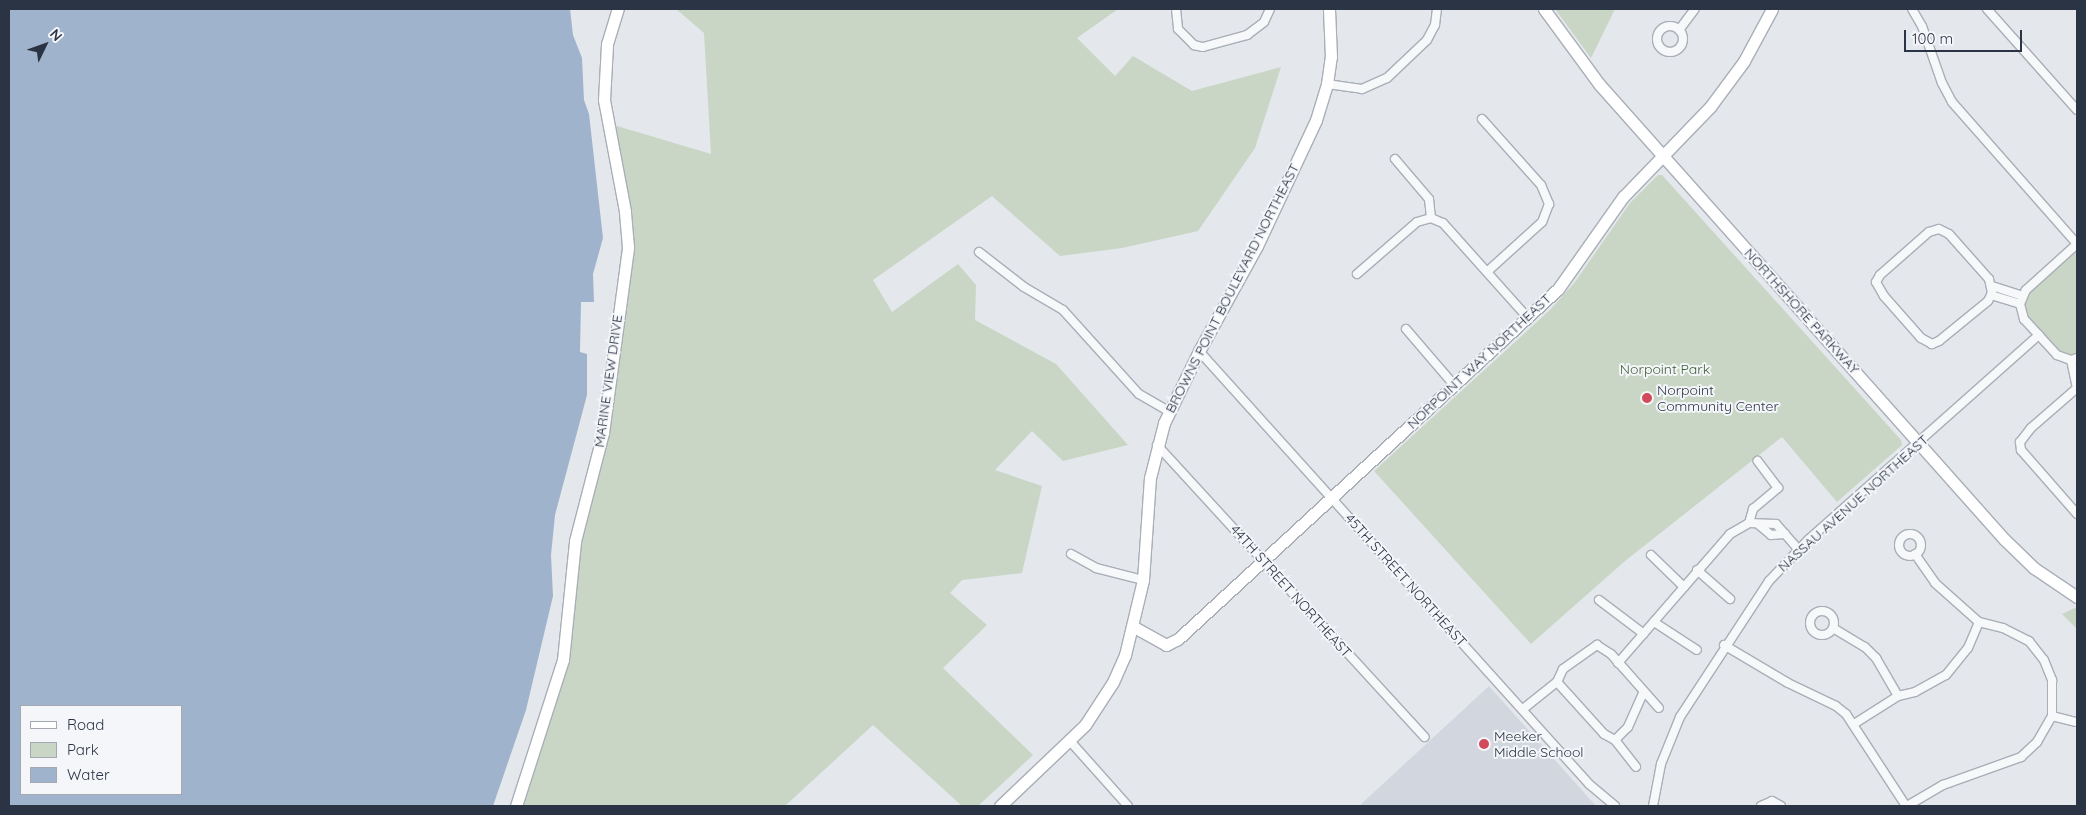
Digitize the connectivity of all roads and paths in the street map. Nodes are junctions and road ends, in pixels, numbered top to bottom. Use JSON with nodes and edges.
{"nodes":[{"id":1,"x":618,"y":9,"type":"edge"},
{"id":2,"x":1176,"y":9,"type":"edge"},
{"id":3,"x":1270,"y":9,"type":"edge"},
{"id":4,"x":1329,"y":9,"type":"edge"},
{"id":5,"x":1437,"y":9,"type":"edge"},
{"id":6,"x":1695,"y":9,"type":"edge"},
{"id":7,"x":1772,"y":9,"type":"edge"},
{"id":8,"x":1912,"y":9,"type":"edge"},
{"id":9,"x":1987,"y":9,"type":"edge"},
{"id":10,"x":1550,"y":11,"type":"edge"},
{"id":11,"x":1679,"y":30,"type":"dead end"},
{"id":12,"x":1327,"y":84,"type":"junction"},
{"id":13,"x":2077,"y":110,"type":"edge"},
{"id":14,"x":1482,"y":119,"type":"dead end"},
{"id":15,"x":1663,"y":156,"type":"junction"},
{"id":16,"x":1395,"y":159,"type":"dead end"},
{"id":17,"x":1431,"y":218,"type":"junction"},
{"id":18,"x":2077,"y":244,"type":"edge"},
{"id":19,"x":979,"y":252,"type":"dead end"},
{"id":20,"x":1488,"y":271,"type":"junction"},
{"id":21,"x":1357,"y":274,"type":"dead end"},
{"id":22,"x":1992,"y":286,"type":"junction"},
{"id":23,"x":1991,"y":295,"type":"junction"},
{"id":24,"x":2021,"y":300,"type":"junction"},
{"id":25,"x":1527,"y":317,"type":"junction"},
{"id":26,"x":1406,"y":329,"type":"dead end"},
{"id":27,"x":2040,"y":335,"type":"junction"},
{"id":28,"x":1199,"y":351,"type":"junction"},
{"id":29,"x":2074,"y":359,"type":"edge"},
{"id":30,"x":1454,"y":384,"type":"junction"},
{"id":31,"x":2077,"y":388,"type":"edge"},
{"id":32,"x":1168,"y":410,"type":"junction"},
{"id":33,"x":1919,"y":443,"type":"junction"},
{"id":34,"x":1157,"y":445,"type":"junction"},
{"id":35,"x":1758,"y":461,"type":"dead end"},
{"id":36,"x":1332,"y":497,"type":"junction"},
{"id":37,"x":2077,"y":514,"type":"edge"},
{"id":38,"x":1749,"y":523,"type":"junction"},
{"id":39,"x":1798,"y":549,"type":"junction"},
{"id":40,"x":1071,"y":554,"type":"dead end"},
{"id":41,"x":1915,"y":554,"type":"dead end"},
{"id":42,"x":1650,"y":555,"type":"dead end"},
{"id":43,"x":1263,"y":560,"type":"junction"},
{"id":44,"x":1697,"y":570,"type":"junction"},
{"id":45,"x":1143,"y":580,"type":"junction"},
{"id":46,"x":1684,"y":587,"type":"junction"},
{"id":47,"x":2077,"y":597,"type":"edge"},
{"id":48,"x":1730,"y":599,"type":"dead end"},
{"id":49,"x":1599,"y":600,"type":"dead end"},
{"id":50,"x":1654,"y":622,"type":"junction"},
{"id":51,"x":1979,"y":622,"type":"junction"},
{"id":52,"x":1134,"y":627,"type":"junction"},
{"id":53,"x":1833,"y":628,"type":"dead end"},
{"id":54,"x":1644,"y":634,"type":"junction"},
{"id":55,"x":1724,"y":645,"type":"junction"},
{"id":56,"x":1697,"y":650,"type":"dead end"},
{"id":57,"x":1618,"y":663,"type":"junction"},
{"id":58,"x":1557,"y":682,"type":"junction"},
{"id":59,"x":1642,"y":693,"type":"junction"},
{"id":60,"x":1898,"y":696,"type":"junction"},
{"id":61,"x":1659,"y":708,"type":"dead end"},
{"id":62,"x":1522,"y":709,"type":"junction"},
{"id":63,"x":2052,"y":716,"type":"junction"},
{"id":64,"x":1854,"y":724,"type":"junction"},
{"id":65,"x":2077,"y":724,"type":"edge"},
{"id":66,"x":1424,"y":737,"type":"dead end"},
{"id":67,"x":1616,"y":740,"type":"junction"},
{"id":68,"x":1070,"y":741,"type":"junction"},
{"id":69,"x":1636,"y":767,"type":"dead end"},
{"id":70,"x":516,"y":806,"type":"edge"},
{"id":71,"x":1000,"y":806,"type":"edge"},
{"id":72,"x":1128,"y":806,"type":"edge"},
{"id":73,"x":1615,"y":806,"type":"edge"},
{"id":74,"x":1653,"y":806,"type":"edge"},
{"id":75,"x":1761,"y":806,"type":"edge"},
{"id":76,"x":1781,"y":806,"type":"edge"},
{"id":77,"x":1907,"y":806,"type":"edge"}],
"edges":[{"from":1,"to":70,"type":"street","name":"MARINE VIEW DRIVE"},
{"from":2,"to":3,"type":"street"},
{"from":4,"to":12,"type":"street","name":"BROWNS POINT BOULEVARD NORTHEAST"},
{"from":5,"to":12,"type":"street"},
{"from":6,"to":11,"type":"street"},
{"from":7,"to":15,"type":"street","name":"NORPOINT WAY NORTHEAST"},
{"from":8,"to":18,"type":"street"},
{"from":9,"to":13,"type":"street"},
{"from":10,"to":15,"type":"street","name":"NORTHSHORE PARKWAY"},
{"from":12,"to":28,"type":"street","name":"BROWNS POINT BOULEVARD NORTHEAST"},
{"from":14,"to":20,"type":"street"},
{"from":15,"to":25,"type":"street","name":"NORPOINT WAY NORTHEAST"},
{"from":15,"to":33,"type":"street","name":"NORTHSHORE PARKWAY"},
{"from":16,"to":17,"type":"street"},
{"from":17,"to":20,"type":"street"},
{"from":17,"to":21,"type":"street"},
{"from":18,"to":24,"type":"street"},
{"from":19,"to":32,"type":"street"},
{"from":20,"to":25,"type":"street"},
{"from":22,"to":23,"type":"street"},
{"from":22,"to":23,"type":"street"},
{"from":22,"to":24,"type":"street"},
{"from":23,"to":24,"type":"street"},
{"from":24,"to":27,"type":"street"},
{"from":25,"to":30,"type":"street","name":"NORPOINT WAY NORTHEAST"},
{"from":26,"to":30,"type":"street"},
{"from":27,"to":29,"type":"street"},
{"from":27,"to":33,"type":"street","name":"NASSAU AVENUE NORTHEAST"},
{"from":28,"to":32,"type":"street","name":"BROWNS POINT BOULEVARD NORTHEAST"},
{"from":28,"to":36,"type":"street","name":"45TH STREET NORTHEAST"},
{"from":29,"to":31,"type":"street"},
{"from":30,"to":36,"type":"street","name":"NORPOINT WAY NORTHEAST"},
{"from":31,"to":37,"type":"street"},
{"from":32,"to":34,"type":"street","name":"BROWNS POINT BOULEVARD NORTHEAST"},
{"from":33,"to":39,"type":"street","name":"NASSAU AVENUE NORTHEAST"},
{"from":33,"to":47,"type":"street","name":"NORTHSHORE PARKWAY"},
{"from":34,"to":43,"type":"street","name":"44TH STREET NORTHEAST"},
{"from":34,"to":45,"type":"street","name":"BROWNS POINT BOULEVARD NORTHEAST"},
{"from":35,"to":38,"type":"street"},
{"from":36,"to":43,"type":"street","name":"NORPOINT WAY NORTHEAST"},
{"from":36,"to":62,"type":"street","name":"45TH STREET NORTHEAST"},
{"from":38,"to":39,"type":"street"},
{"from":38,"to":44,"type":"street"},
{"from":39,"to":55,"type":"street","name":"NASSAU AVENUE NORTHEAST"},
{"from":40,"to":45,"type":"street"},
{"from":41,"to":51,"type":"street"},
{"from":42,"to":46,"type":"street"},
{"from":43,"to":52,"type":"street","name":"NORPOINT WAY NORTHEAST"},
{"from":43,"to":66,"type":"street","name":"44TH STREET NORTHEAST"},
{"from":44,"to":46,"type":"street"},
{"from":44,"to":48,"type":"street"},
{"from":45,"to":52,"type":"street","name":"BROWNS POINT BOULEVARD NORTHEAST"},
{"from":46,"to":50,"type":"street"},
{"from":49,"to":54,"type":"street"},
{"from":50,"to":54,"type":"street"},
{"from":50,"to":56,"type":"street"},
{"from":51,"to":60,"type":"street"},
{"from":51,"to":63,"type":"street"},
{"from":52,"to":68,"type":"street","name":"BROWNS POINT BOULEVARD NORTHEAST"},
{"from":53,"to":60,"type":"street"},
{"from":54,"to":57,"type":"street"},
{"from":55,"to":64,"type":"street"},
{"from":55,"to":74,"type":"street","name":"NASSAU AVENUE NORTHEAST"},
{"from":57,"to":58,"type":"street"},
{"from":57,"to":59,"type":"street"},
{"from":58,"to":62,"type":"street"},
{"from":58,"to":67,"type":"street"},
{"from":59,"to":61,"type":"street"},
{"from":59,"to":67,"type":"street"},
{"from":60,"to":64,"type":"street"},
{"from":62,"to":73,"type":"street","name":"45TH STREET NORTHEAST"},
{"from":63,"to":65,"type":"street"},
{"from":63,"to":77,"type":"street"},
{"from":64,"to":77,"type":"street"},
{"from":67,"to":69,"type":"street"},
{"from":68,"to":71,"type":"street","name":"BROWNS POINT BOULEVARD NORTHEAST"},
{"from":68,"to":72,"type":"street"},
{"from":75,"to":76,"type":"street"}]}
